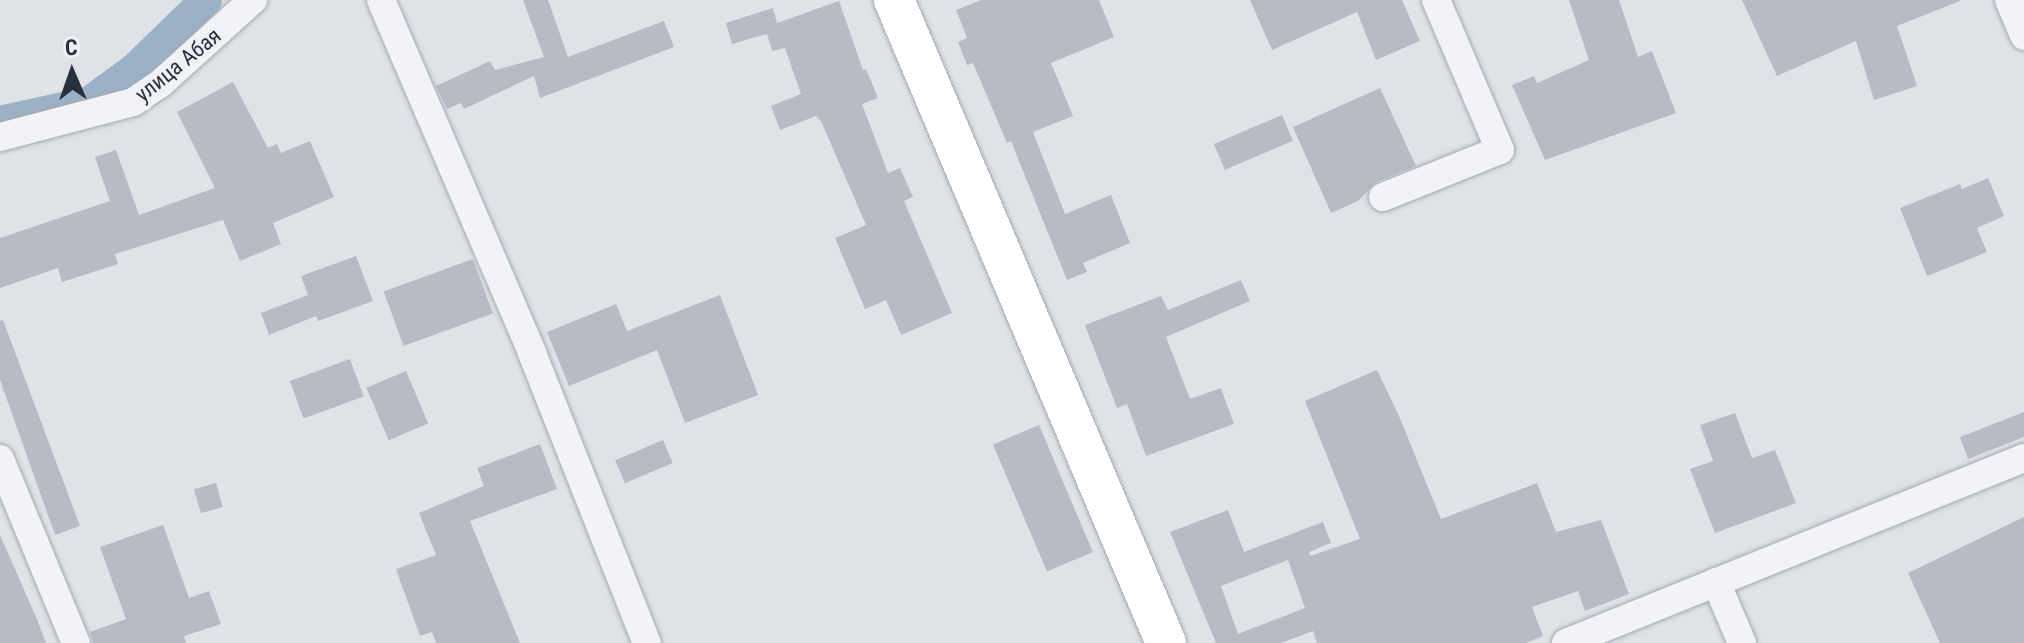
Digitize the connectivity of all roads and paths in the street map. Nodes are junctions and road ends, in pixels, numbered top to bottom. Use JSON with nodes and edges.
{"nodes":[{"id":1,"x":253,"y":0,"type":"edge"},
{"id":2,"x":381,"y":0,"type":"edge"},
{"id":3,"x":894,"y":0,"type":"edge"},
{"id":4,"x":1436,"y":0,"type":"edge"},
{"id":5,"x":2009,"y":0,"type":"edge"},
{"id":6,"x":2024,"y":36,"type":"edge"},
{"id":7,"x":0,"y":137,"type":"edge"},
{"id":8,"x":1383,"y":197,"type":"dead end"},
{"id":9,"x":2024,"y":458,"type":"edge"},
{"id":10,"x":0,"y":459,"type":"edge"},
{"id":11,"x":1716,"y":582,"type":"junction"},
{"id":12,"x":76,"y":643,"type":"edge"},
{"id":13,"x":647,"y":643,"type":"edge"},
{"id":14,"x":1166,"y":643,"type":"edge"},
{"id":15,"x":1566,"y":643,"type":"edge"},
{"id":16,"x":1742,"y":643,"type":"edge"}],
"edges":[{"from":1,"to":7,"type":"street","name":"улица Абая"},
{"from":2,"to":13,"type":"street"},
{"from":3,"to":14,"type":"main road"},
{"from":4,"to":8,"type":"street"},
{"from":5,"to":6,"type":"street"},
{"from":9,"to":11,"type":"street"},
{"from":10,"to":12,"type":"street"},
{"from":11,"to":15,"type":"street"},
{"from":11,"to":16,"type":"street"}]}
